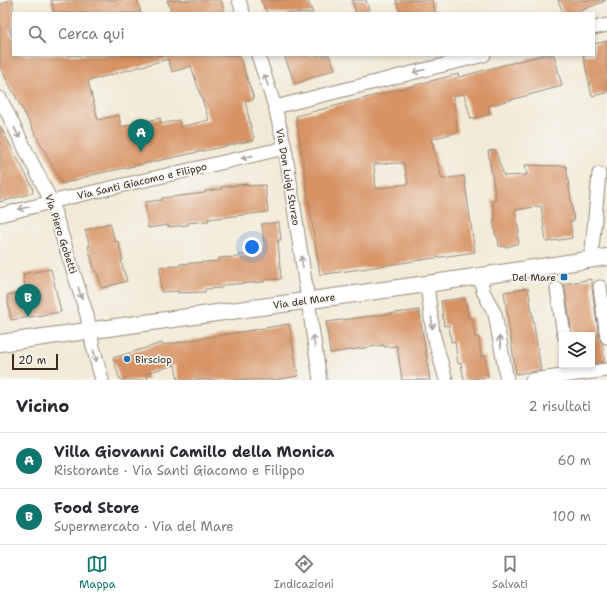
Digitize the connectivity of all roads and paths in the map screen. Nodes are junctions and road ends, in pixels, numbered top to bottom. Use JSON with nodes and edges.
{"nodes":[{"id":1,"x":239,"y":0,"type":"edge"},
{"id":2,"x":243,"y":12,"type":"edge"},
{"id":3,"x":607,"y":24,"type":"edge"},
{"id":4,"x":595,"y":28,"type":"edge"},
{"id":5,"x":258,"y":56,"type":"edge"},
{"id":6,"x":480,"y":56,"type":"edge"},
{"id":7,"x":0,"y":98,"type":"edge"},
{"id":8,"x":275,"y":107,"type":"junction"},
{"id":9,"x":285,"y":148,"type":"junction"},
{"id":10,"x":599,"y":174,"type":"dead end"},
{"id":11,"x":51,"y":201,"type":"junction"},
{"id":12,"x":0,"y":215,"type":"edge"},
{"id":13,"x":607,"y":257,"type":"edge"},
{"id":14,"x":591,"y":260,"type":"junction"},
{"id":15,"x":480,"y":276,"type":"junction"},
{"id":16,"x":427,"y":284,"type":"junction"},
{"id":17,"x":600,"y":286,"type":"dead end"},
{"id":18,"x":557,"y":289,"type":"dead end"},
{"id":19,"x":308,"y":300,"type":"junction"},
{"id":20,"x":90,"y":331,"type":"junction"},
{"id":21,"x":564,"y":332,"type":"edge"},
{"id":22,"x":607,"y":337,"type":"edge"},
{"id":23,"x":0,"y":343,"type":"edge"},
{"id":24,"x":607,"y":370,"type":"edge"},
{"id":25,"x":570,"y":373,"type":"edge"},
{"id":26,"x":102,"y":380,"type":"edge"},
{"id":27,"x":320,"y":380,"type":"edge"},
{"id":28,"x":446,"y":380,"type":"edge"},
{"id":29,"x":507,"y":380,"type":"edge"},
{"id":30,"x":532,"y":380,"type":"edge"}],
"edges":[{"from":1,"to":2,"type":"street"},
{"from":3,"to":4,"type":"street"},
{"from":8,"to":5,"type":"street","name":"Via Don Luigi Sturzo","one_way":true},
{"from":6,"to":8,"type":"street","one_way":true},
{"from":7,"to":11,"type":"street","name":"Via Piero Gobetti","one_way":true},
{"from":8,"to":9,"type":"street","name":"Via Don Luigi Sturzo"},
{"from":9,"to":11,"type":"street","name":"Via Santi Giacomo e Filippo","one_way":true},
{"from":19,"to":9,"type":"street","name":"Via Don Luigi Sturzo","one_way":true},
{"from":10,"to":14,"type":"street"},
{"from":11,"to":12,"type":"street","name":"Via Santi Giacomo e Filippo","one_way":true},
{"from":11,"to":20,"type":"street","name":"Via Piero Gobetti","one_way":true},
{"from":13,"to":14,"type":"street","name":"Via del Mare"},
{"from":14,"to":15,"type":"street","name":"Via del Mare"},
{"from":15,"to":16,"type":"street","name":"Via del Mare"},
{"from":29,"to":15,"type":"street","one_way":true},
{"from":16,"to":19,"type":"street","name":"Via del Mare"},
{"from":16,"to":28,"type":"street","one_way":true},
{"from":17,"to":22,"type":"street"},
{"from":18,"to":21,"type":"street"},
{"from":19,"to":20,"type":"street","name":"Via del Mare"},
{"from":27,"to":19,"type":"street","name":"Via Don Luigi Sturzo","one_way":true},
{"from":20,"to":23,"type":"street","name":"Via del Mare"},
{"from":20,"to":26,"type":"street","name":"Via Piero Gobetti","one_way":true},
{"from":24,"to":25,"type":"street"},
{"from":25,"to":30,"type":"street"}]}
